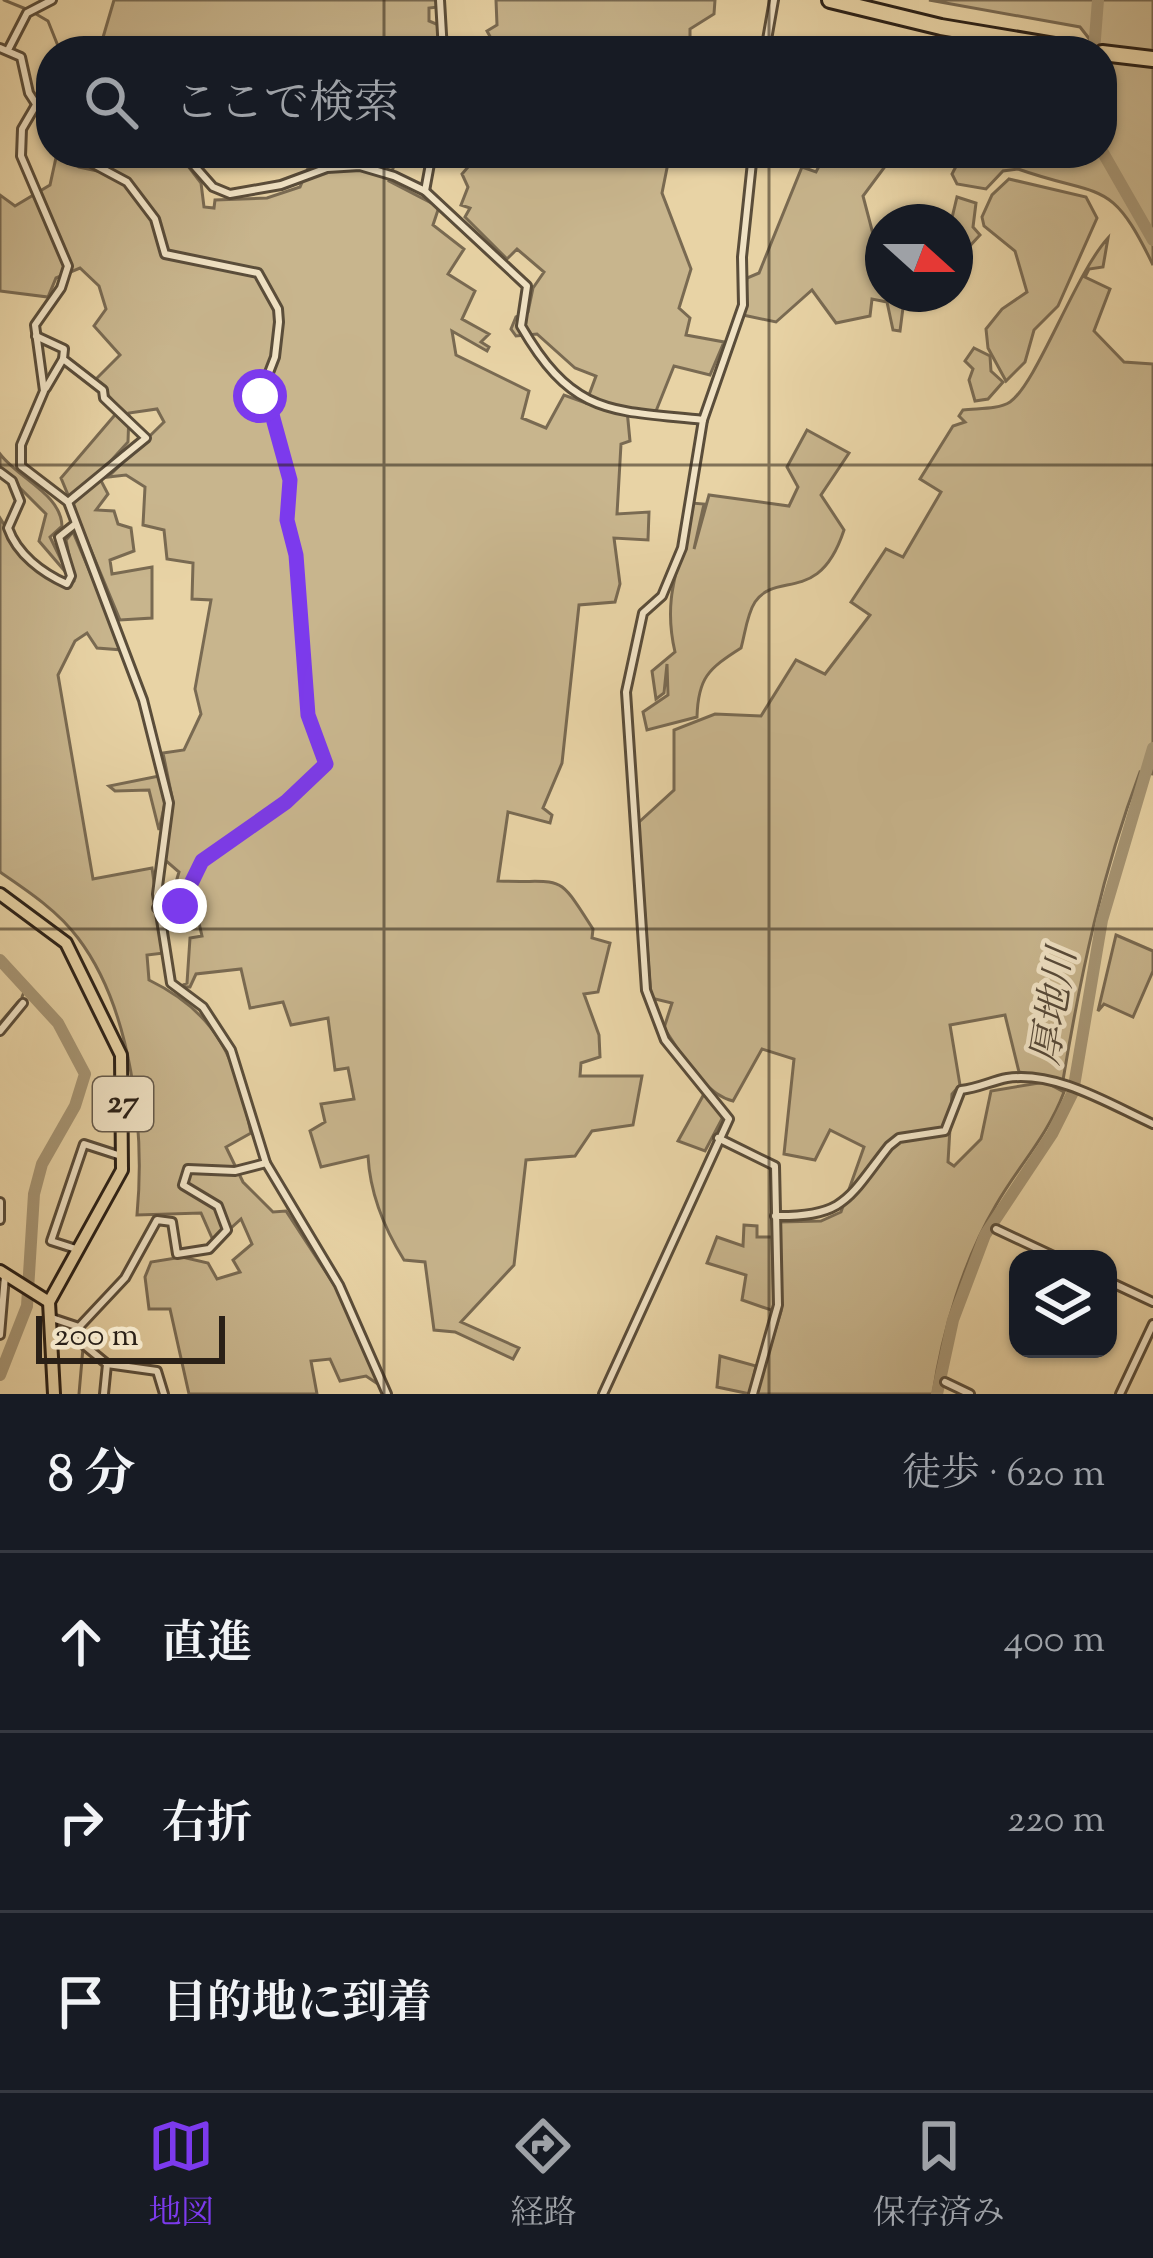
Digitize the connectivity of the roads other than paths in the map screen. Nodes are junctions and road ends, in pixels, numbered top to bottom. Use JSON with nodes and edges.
{"nodes":[{"id":1,"x":52,"y":0,"type":"edge"},
{"id":2,"x":440,"y":0,"type":"edge"},
{"id":3,"x":774,"y":0,"type":"edge"},
{"id":4,"x":830,"y":0,"type":"edge"},
{"id":5,"x":442,"y":36,"type":"edge"},
{"id":6,"x":768,"y":36,"type":"edge"},
{"id":7,"x":994,"y":36,"type":"edge"},
{"id":8,"x":4,"y":49,"type":"edge"},
{"id":9,"x":1117,"y":55,"type":"edge"},
{"id":10,"x":1153,"y":59,"type":"edge"},
{"id":11,"x":36,"y":105,"type":"joint"},
{"id":12,"x":101,"y":168,"type":"edge"},
{"id":13,"x":196,"y":168,"type":"edge"},
{"id":14,"x":341,"y":168,"type":"edge"},
{"id":15,"x":359,"y":168,"type":"edge"},
{"id":16,"x":429,"y":168,"type":"edge"},
{"id":17,"x":751,"y":168,"type":"edge"},
{"id":18,"x":425,"y":190,"type":"junction"},
{"id":19,"x":36,"y":336,"type":"junction"},
{"id":20,"x":63,"y":359,"type":"junction"},
{"id":21,"x":44,"y":392,"type":"junction"},
{"id":22,"x":703,"y":420,"type":"junction"},
{"id":23,"x":0,"y":472,"type":"edge"},
{"id":24,"x":68,"y":502,"type":"junction"},
{"id":25,"x":74,"y":525,"type":"junction"},
{"id":26,"x":0,"y":894,"type":"edge"},
{"id":27,"x":157,"y":908,"type":"junction"},
{"id":28,"x":23,"y":1003,"type":"dead end"},
{"id":29,"x":0,"y":1031,"type":"edge"},
{"id":30,"x":1153,"y":1124,"type":"edge"},
{"id":31,"x":718,"y":1138,"type":"junction"},
{"id":32,"x":124,"y":1157,"type":"junction"},
{"id":33,"x":266,"y":1163,"type":"junction"},
{"id":34,"x":0,"y":1202,"type":"edge"},
{"id":35,"x":775,"y":1216,"type":"junction"},
{"id":36,"x":0,"y":1220,"type":"edge"},
{"id":37,"x":996,"y":1228,"type":"dead end"},
{"id":38,"x":79,"y":1250,"type":"junction"},
{"id":39,"x":1041,"y":1250,"type":"edge"},
{"id":40,"x":7,"y":1277,"type":"edge"},
{"id":41,"x":1117,"y":1285,"type":"edge"},
{"id":42,"x":43,"y":1299,"type":"junction"},
{"id":43,"x":1153,"y":1302,"type":"edge"},
{"id":44,"x":48,"y":1316,"type":"junction"},
{"id":45,"x":1153,"y":1324,"type":"edge"},
{"id":46,"x":79,"y":1328,"type":"junction"},
{"id":47,"x":0,"y":1335,"type":"edge"},
{"id":48,"x":107,"y":1364,"type":"junction"},
{"id":49,"x":945,"y":1382,"type":"dead end"},
{"id":50,"x":54,"y":1394,"type":"edge"},
{"id":51,"x":104,"y":1394,"type":"edge"},
{"id":52,"x":164,"y":1394,"type":"edge"},
{"id":53,"x":388,"y":1394,"type":"edge"},
{"id":54,"x":603,"y":1394,"type":"edge"},
{"id":55,"x":753,"y":1394,"type":"edge"},
{"id":56,"x":970,"y":1394,"type":"edge"},
{"id":57,"x":1120,"y":1394,"type":"edge"}],
"edges":[{"from":1,"to":8,"type":"street"},
{"from":2,"to":5,"type":"street"},
{"from":3,"to":6,"type":"street"},
{"from":4,"to":7,"type":"highway"},
{"from":8,"to":11,"type":"street"},
{"from":9,"to":10,"type":"highway"},
{"from":11,"to":19,"type":"street"},
{"from":12,"to":27,"type":"street"},
{"from":13,"to":14,"type":"street"},
{"from":15,"to":18,"type":"street"},
{"from":16,"to":18,"type":"street"},
{"from":17,"to":22,"type":"street"},
{"from":18,"to":22,"type":"street"},
{"from":19,"to":20,"type":"street"},
{"from":19,"to":21,"type":"street"},
{"from":20,"to":21,"type":"street"},
{"from":20,"to":24,"type":"street"},
{"from":21,"to":24,"type":"street"},
{"from":22,"to":31,"type":"street"},
{"from":23,"to":25,"type":"street"},
{"from":24,"to":25,"type":"street"},
{"from":25,"to":27,"type":"street"},
{"from":26,"to":32,"type":"main road","number":"27"},
{"from":27,"to":33,"type":"street"},
{"from":28,"to":29,"type":"street"},
{"from":30,"to":35,"type":"street"},
{"from":31,"to":35,"type":"street"},
{"from":31,"to":54,"type":"street"},
{"from":32,"to":38,"type":"main road","number":"27"},
{"from":32,"to":38,"type":"street"},
{"from":33,"to":46,"type":"street"},
{"from":33,"to":53,"type":"street"},
{"from":34,"to":36,"type":"street"},
{"from":35,"to":55,"type":"street"},
{"from":37,"to":39,"type":"street"},
{"from":38,"to":42,"type":"main road","number":"27"},
{"from":40,"to":42,"type":"main road"},
{"from":40,"to":47,"type":"street"},
{"from":41,"to":43,"type":"street"},
{"from":42,"to":44,"type":"main road"},
{"from":44,"to":46,"type":"street"},
{"from":44,"to":50,"type":"main road"},
{"from":45,"to":57,"type":"street"},
{"from":46,"to":48,"type":"street"},
{"from":48,"to":51,"type":"street"},
{"from":48,"to":52,"type":"street"},
{"from":49,"to":56,"type":"street"}]}
